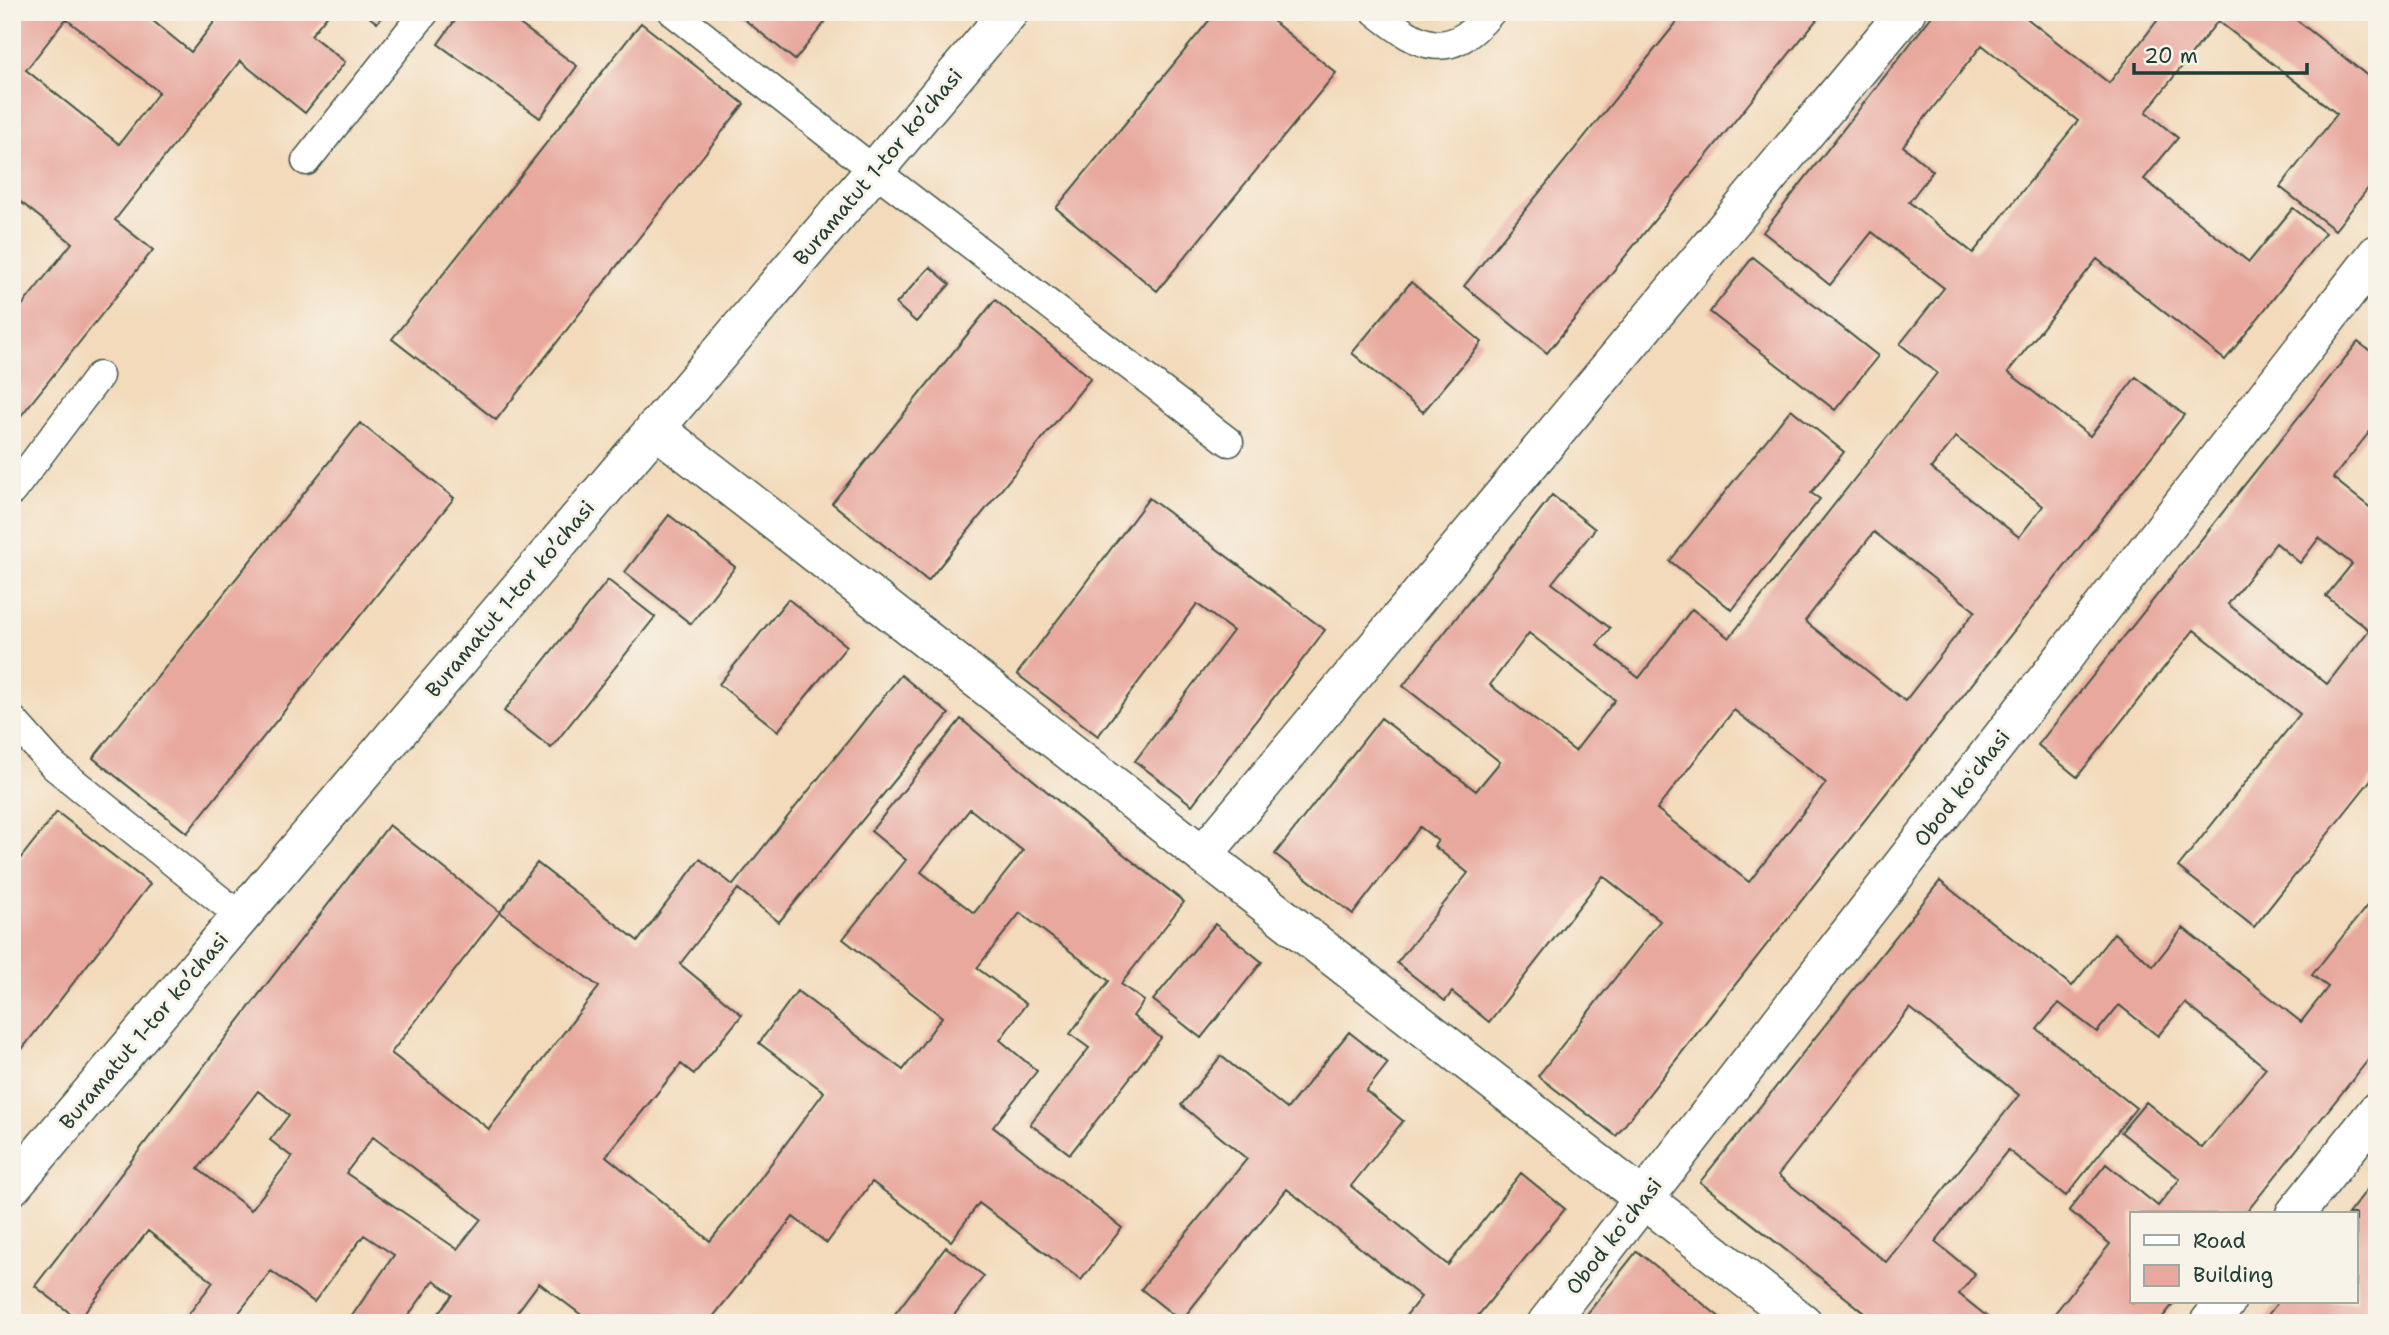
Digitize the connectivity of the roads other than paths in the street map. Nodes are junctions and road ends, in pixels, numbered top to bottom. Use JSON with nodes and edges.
{"nodes":[{"id":1,"x":425,"y":12,"type":"edge"},
{"id":2,"x":673,"y":12,"type":"edge"},
{"id":3,"x":1009,"y":12,"type":"edge"},
{"id":4,"x":1376,"y":12,"type":"edge"},
{"id":5,"x":1491,"y":12,"type":"edge"},
{"id":6,"x":1906,"y":12,"type":"edge"},
{"id":7,"x":306,"y":161,"type":"dead end"},
{"id":8,"x":875,"y":171,"type":"junction"},
{"id":9,"x":2377,"y":254,"type":"edge"},
{"id":10,"x":99,"y":376,"type":"dead end"},
{"id":11,"x":655,"y":428,"type":"junction"},
{"id":12,"x":1229,"y":442,"type":"dead end"},
{"id":13,"x":12,"y":491,"type":"edge"},
{"id":14,"x":12,"y":719,"type":"edge"},
{"id":15,"x":12,"y":745,"type":"edge"},
{"id":16,"x":54,"y":766,"type":"junction"},
{"id":17,"x":1203,"y":855,"type":"junction"},
{"id":18,"x":241,"y":917,"type":"junction"},
{"id":19,"x":2377,"y":1111,"type":"edge"},
{"id":20,"x":12,"y":1186,"type":"edge"},
{"id":21,"x":1644,"y":1197,"type":"junction"},
{"id":22,"x":2297,"y":1212,"type":"edge"},
{"id":23,"x":2224,"y":1304,"type":"edge"},
{"id":24,"x":1548,"y":1323,"type":"edge"},
{"id":25,"x":1803,"y":1323,"type":"edge"},
{"id":26,"x":2209,"y":1323,"type":"edge"}],
"edges":[{"from":1,"to":7,"type":"lane"},
{"from":2,"to":8,"type":"lane"},
{"from":3,"to":8,"type":"street","name":"Buramatut 1-tor koʼchasi"},
{"from":4,"to":5,"type":"lane"},
{"from":6,"to":17,"type":"street"},
{"from":8,"to":11,"type":"street","name":"Buramatut 1-tor koʼchasi"},
{"from":8,"to":12,"type":"lane"},
{"from":9,"to":21,"type":"street","name":"Obod koʻchasi"},
{"from":10,"to":13,"type":"lane"},
{"from":11,"to":17,"type":"street"},
{"from":11,"to":18,"type":"street","name":"Buramatut 1-tor koʼchasi"},
{"from":14,"to":16,"type":"lane"},
{"from":15,"to":16,"type":"lane"},
{"from":16,"to":18,"type":"lane"},
{"from":17,"to":21,"type":"street"},
{"from":18,"to":20,"type":"street","name":"Buramatut 1-tor koʼchasi"},
{"from":19,"to":22,"type":"street"},
{"from":21,"to":24,"type":"street","name":"Obod koʻchasi"},
{"from":21,"to":25,"type":"street"},
{"from":23,"to":26,"type":"street"}]}
